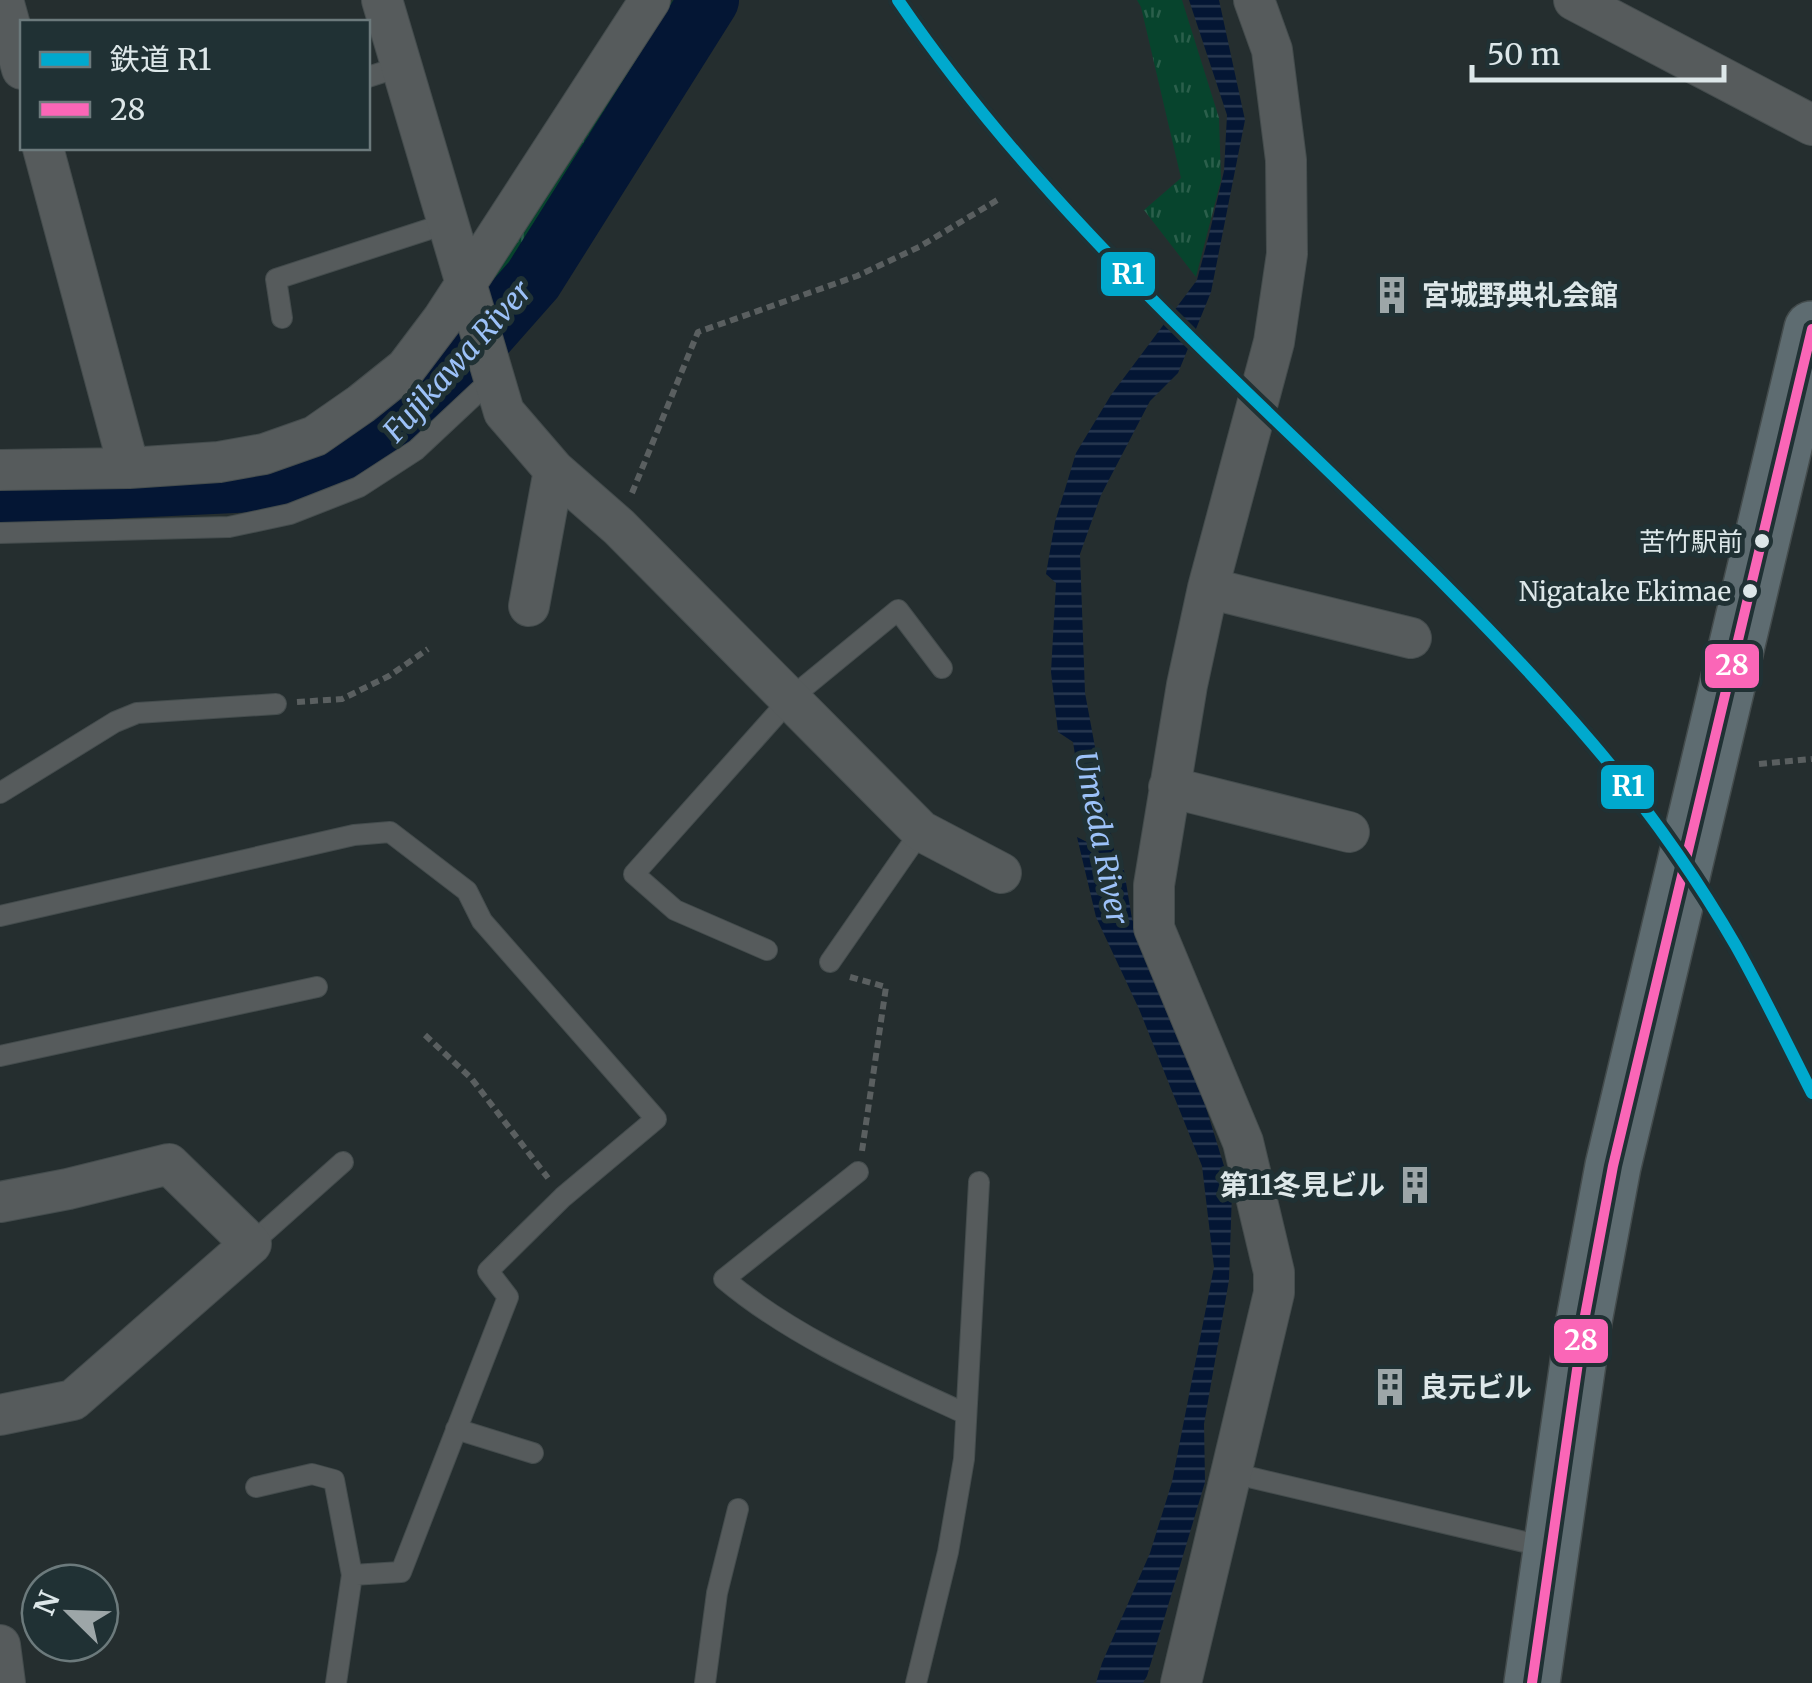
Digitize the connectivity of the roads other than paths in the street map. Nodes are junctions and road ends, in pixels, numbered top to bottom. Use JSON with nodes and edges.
{"nodes":[{"id":1,"x":382,"y":0,"type":"edge"},
{"id":2,"x":650,"y":0,"type":"edge"},
{"id":3,"x":1254,"y":0,"type":"edge"},
{"id":4,"x":1574,"y":0,"type":"edge"},
{"id":5,"x":5,"y":22,"type":"edge"},
{"id":6,"x":20,"y":63,"type":"edge"},
{"id":7,"x":384,"y":72,"type":"edge"},
{"id":8,"x":1812,"y":125,"type":"edge"},
{"id":9,"x":44,"y":150,"type":"edge"},
{"id":10,"x":448,"y":223,"type":"junction"},
{"id":11,"x":468,"y":291,"type":"junction"},
{"id":12,"x":282,"y":318,"type":"dead end"},
{"id":13,"x":1812,"y":330,"type":"edge"},
{"id":14,"x":491,"y":369,"type":"junction"},
{"id":15,"x":129,"y":468,"type":"junction"},
{"id":16,"x":0,"y":470,"type":"edge"},
{"id":17,"x":554,"y":470,"type":"junction"},
{"id":18,"x":0,"y":533,"type":"edge"},
{"id":19,"x":1208,"y":588,"type":"junction"},
{"id":20,"x":529,"y":606,"type":"dead end"},
{"id":21,"x":1411,"y":638,"type":"dead end"},
{"id":22,"x":942,"y":668,"type":"dead end"},
{"id":23,"x":792,"y":698,"type":"junction"},
{"id":24,"x":276,"y":704,"type":"road end"},
{"id":25,"x":1169,"y":787,"type":"junction"},
{"id":26,"x":0,"y":793,"type":"edge"},
{"id":27,"x":922,"y":831,"type":"junction"},
{"id":28,"x":1349,"y":832,"type":"dead end"},
{"id":29,"x":1001,"y":873,"type":"dead end"},
{"id":30,"x":0,"y":916,"type":"edge"},
{"id":31,"x":767,"y":950,"type":"dead end"},
{"id":32,"x":830,"y":962,"type":"road end"},
{"id":33,"x":317,"y":988,"type":"dead end"},
{"id":34,"x":0,"y":1056,"type":"edge"},
{"id":35,"x":344,"y":1162,"type":"dead end"},
{"id":36,"x":858,"y":1172,"type":"road end"},
{"id":37,"x":979,"y":1182,"type":"dead end"},
{"id":38,"x":0,"y":1202,"type":"edge"},
{"id":39,"x":251,"y":1244,"type":"junction"},
{"id":40,"x":966,"y":1414,"type":"junction"},
{"id":41,"x":0,"y":1416,"type":"edge"},
{"id":42,"x":456,"y":1430,"type":"junction"},
{"id":43,"x":533,"y":1453,"type":"dead end"},
{"id":44,"x":1232,"y":1473,"type":"junction"},
{"id":45,"x":256,"y":1487,"type":"dead end"},
{"id":46,"x":738,"y":1509,"type":"dead end"},
{"id":47,"x":1550,"y":1548,"type":"junction"},
{"id":48,"x":352,"y":1574,"type":"junction"},
{"id":49,"x":0,"y":1644,"type":"edge"},
{"id":50,"x":5,"y":1683,"type":"edge"},
{"id":51,"x":336,"y":1683,"type":"edge"},
{"id":52,"x":705,"y":1683,"type":"edge"},
{"id":53,"x":916,"y":1683,"type":"edge"},
{"id":54,"x":1181,"y":1683,"type":"edge"},
{"id":55,"x":1532,"y":1683,"type":"edge"}],
"edges":[{"from":1,"to":7,"type":"street"},
{"from":2,"to":11,"type":"street"},
{"from":3,"to":19,"type":"street"},
{"from":4,"to":8,"type":"street"},
{"from":5,"to":6,"type":"street"},
{"from":7,"to":10,"type":"street"},
{"from":9,"to":15,"type":"street"},
{"from":10,"to":11,"type":"street"},
{"from":10,"to":12,"type":"lane"},
{"from":11,"to":14,"type":"street"},
{"from":11,"to":15,"type":"street"},
{"from":13,"to":47,"type":"highway"},
{"from":14,"to":17,"type":"street"},
{"from":14,"to":18,"type":"lane"},
{"from":15,"to":16,"type":"street"},
{"from":17,"to":20,"type":"street"},
{"from":17,"to":23,"type":"street"},
{"from":19,"to":21,"type":"street"},
{"from":19,"to":25,"type":"street"},
{"from":22,"to":23,"type":"lane"},
{"from":23,"to":27,"type":"street"},
{"from":23,"to":31,"type":"lane"},
{"from":24,"to":26,"type":"lane"},
{"from":25,"to":28,"type":"street"},
{"from":25,"to":44,"type":"street"},
{"from":27,"to":29,"type":"street"},
{"from":27,"to":32,"type":"lane"},
{"from":30,"to":42,"type":"lane"},
{"from":33,"to":34,"type":"lane"},
{"from":35,"to":39,"type":"lane"},
{"from":36,"to":40,"type":"lane"},
{"from":37,"to":40,"type":"lane"},
{"from":38,"to":39,"type":"street"},
{"from":39,"to":41,"type":"street"},
{"from":40,"to":53,"type":"lane"},
{"from":42,"to":43,"type":"lane"},
{"from":42,"to":48,"type":"lane"},
{"from":44,"to":47,"type":"lane"},
{"from":44,"to":54,"type":"street"},
{"from":45,"to":48,"type":"lane"},
{"from":46,"to":52,"type":"lane"},
{"from":47,"to":55,"type":"highway"},
{"from":48,"to":51,"type":"lane"},
{"from":49,"to":50,"type":"street"}]}
